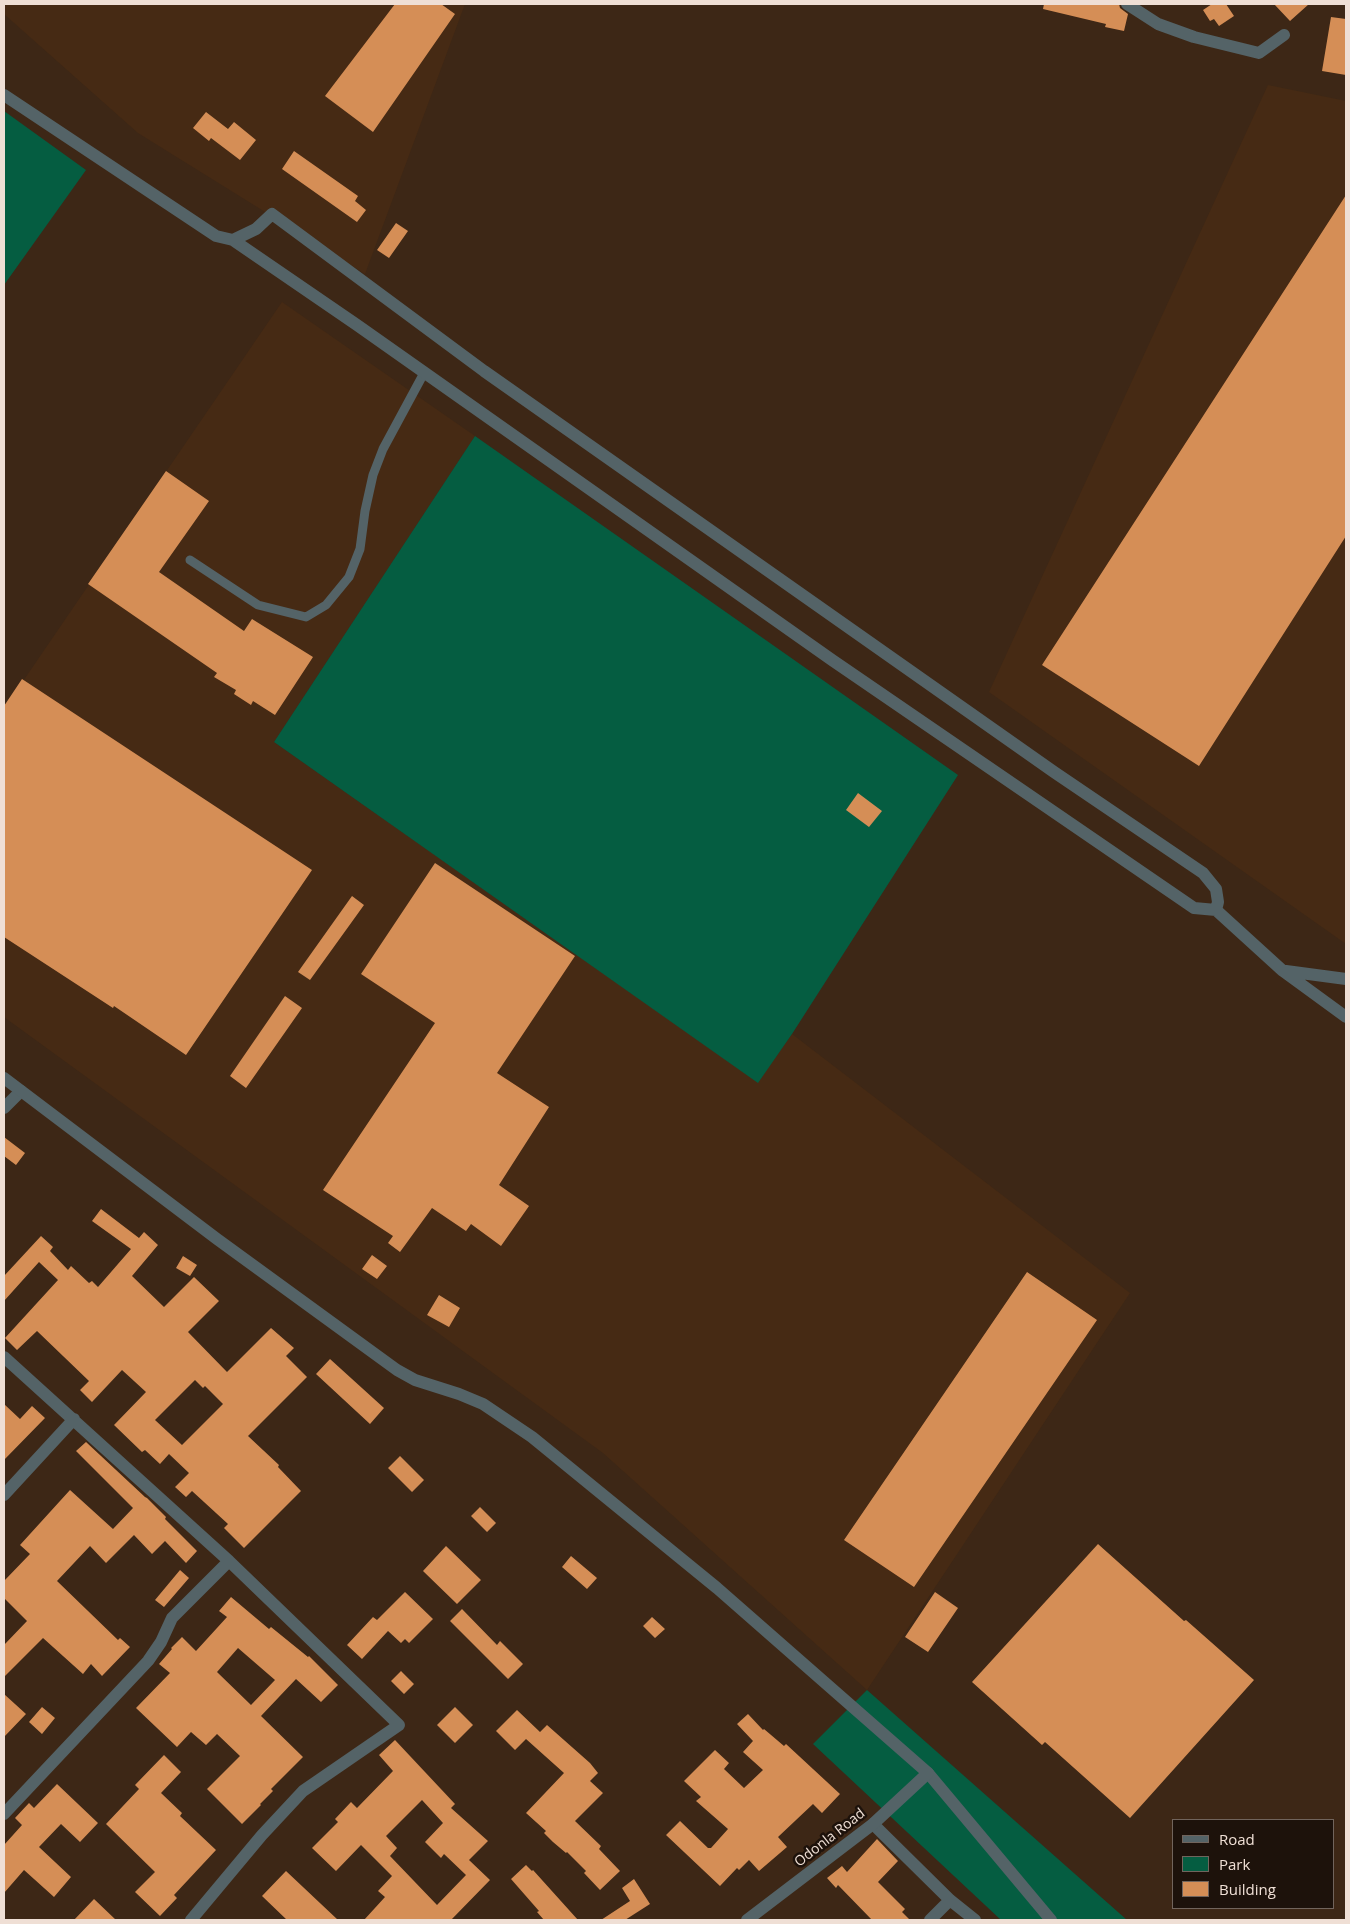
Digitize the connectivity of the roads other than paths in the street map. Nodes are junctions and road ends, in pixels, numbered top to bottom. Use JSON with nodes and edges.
{"nodes":[{"id":1,"x":1127,"y":4,"type":"edge"},
{"id":2,"x":1284,"y":35,"type":"dead end"},
{"id":3,"x":4,"y":95,"type":"edge"},
{"id":4,"x":233,"y":240,"type":"junction"},
{"id":5,"x":424,"y":372,"type":"junction"},
{"id":6,"x":190,"y":560,"type":"dead end"},
{"id":7,"x":1216,"y":910,"type":"junction"},
{"id":8,"x":1284,"y":971,"type":"junction"},
{"id":9,"x":1346,"y":979,"type":"edge"},
{"id":10,"x":1346,"y":1017,"type":"edge"},
{"id":11,"x":4,"y":1078,"type":"edge"},
{"id":12,"x":21,"y":1091,"type":"junction"},
{"id":13,"x":4,"y":1108,"type":"edge"},
{"id":14,"x":4,"y":1357,"type":"edge"},
{"id":15,"x":74,"y":1419,"type":"junction"},
{"id":16,"x":4,"y":1495,"type":"edge"},
{"id":17,"x":229,"y":1561,"type":"junction"},
{"id":18,"x":928,"y":1774,"type":"junction"},
{"id":19,"x":4,"y":1814,"type":"edge"},
{"id":20,"x":873,"y":1824,"type":"junction"},
{"id":21,"x":950,"y":1900,"type":"junction"},
{"id":22,"x":191,"y":1920,"type":"edge"},
{"id":23,"x":747,"y":1920,"type":"edge"},
{"id":24,"x":930,"y":1920,"type":"edge"},
{"id":25,"x":975,"y":1920,"type":"edge"},
{"id":26,"x":1051,"y":1920,"type":"edge"}],
"edges":[{"from":1,"to":2,"type":"street"},
{"from":3,"to":4,"type":"street"},
{"from":4,"to":5,"type":"street"},
{"from":4,"to":7,"type":"street"},
{"from":5,"to":6,"type":"lane"},
{"from":5,"to":7,"type":"street"},
{"from":7,"to":8,"type":"street"},
{"from":8,"to":9,"type":"street"},
{"from":8,"to":10,"type":"street"},
{"from":11,"to":12,"type":"street"},
{"from":12,"to":13,"type":"street"},
{"from":12,"to":18,"type":"street"},
{"from":14,"to":15,"type":"street"},
{"from":15,"to":16,"type":"street"},
{"from":15,"to":17,"type":"street"},
{"from":17,"to":19,"type":"street"},
{"from":17,"to":22,"type":"street"},
{"from":18,"to":20,"type":"street","name":"Odonla Road"},
{"from":18,"to":26,"type":"street"},
{"from":20,"to":21,"type":"street"},
{"from":20,"to":23,"type":"street","name":"Odonla Road"},
{"from":21,"to":24,"type":"street"},
{"from":21,"to":25,"type":"street"}]}
